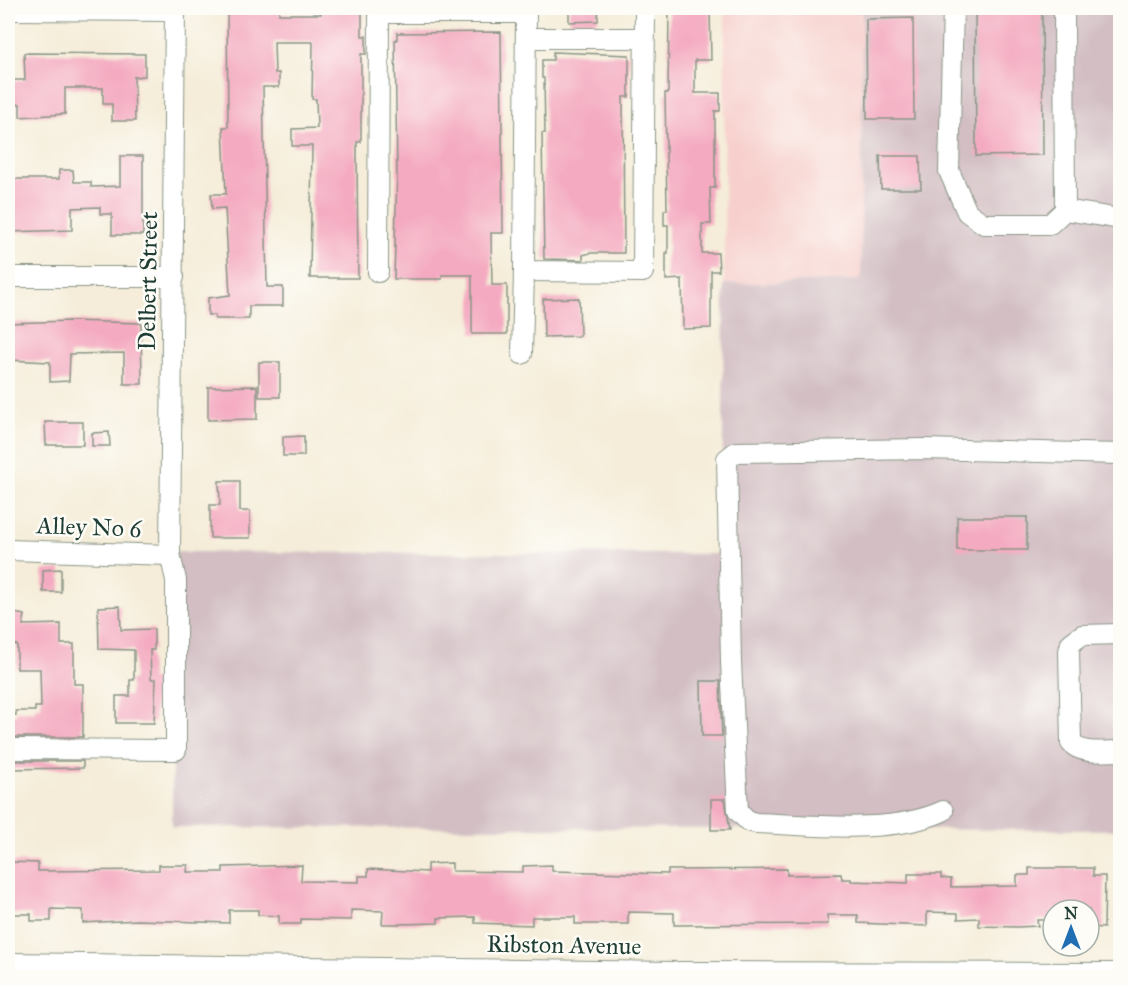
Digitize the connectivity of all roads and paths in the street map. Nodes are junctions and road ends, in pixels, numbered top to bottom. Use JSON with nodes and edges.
{"nodes":[{"id":1,"x":645,"y":8,"type":"edge"},
{"id":2,"x":953,"y":8,"type":"edge"},
{"id":3,"x":1064,"y":8,"type":"edge"},
{"id":4,"x":175,"y":9,"type":"edge"},
{"id":5,"x":8,"y":10,"type":"edge"},
{"id":6,"x":379,"y":10,"type":"edge"},
{"id":7,"x":526,"y":10,"type":"edge"},
{"id":8,"x":526,"y":38,"type":"junction"},
{"id":9,"x":644,"y":38,"type":"junction"},
{"id":10,"x":1065,"y":210,"type":"junction"},
{"id":11,"x":1120,"y":219,"type":"edge"},
{"id":12,"x":378,"y":272,"type":"dead end"},
{"id":13,"x":524,"y":272,"type":"junction"},
{"id":14,"x":8,"y":277,"type":"edge"},
{"id":15,"x":174,"y":277,"type":"junction"},
{"id":16,"x":522,"y":354,"type":"dead end"},
{"id":17,"x":1120,"y":454,"type":"edge"},
{"id":18,"x":8,"y":550,"type":"edge"},
{"id":19,"x":170,"y":555,"type":"junction"},
{"id":20,"x":1120,"y":634,"type":"edge"},
{"id":21,"x":8,"y":749,"type":"edge"},
{"id":22,"x":1120,"y":751,"type":"edge"},
{"id":23,"x":943,"y":811,"type":"dead end"},
{"id":24,"x":8,"y":963,"type":"edge"},
{"id":25,"x":1120,"y":973,"type":"edge"},
{"id":26,"x":677,"y":975,"type":"edge"}],
"edges":[{"from":1,"to":9,"type":"street"},
{"from":2,"to":10,"type":"street"},
{"from":3,"to":10,"type":"street"},
{"from":4,"to":5,"type":"street"},
{"from":4,"to":15,"type":"street","name":"Delbert Street"},
{"from":6,"to":7,"type":"street"},
{"from":6,"to":12,"type":"street"},
{"from":7,"to":8,"type":"street"},
{"from":8,"to":9,"type":"street"},
{"from":8,"to":13,"type":"street"},
{"from":9,"to":13,"type":"street"},
{"from":10,"to":11,"type":"street"},
{"from":13,"to":16,"type":"street"},
{"from":14,"to":15,"type":"street"},
{"from":15,"to":19,"type":"street","name":"Delbert Street"},
{"from":17,"to":23,"type":"street"},
{"from":18,"to":19,"type":"street","name":"Alley No 6"},
{"from":19,"to":21,"type":"street","name":"Delbert Street"},
{"from":20,"to":22,"type":"street"},
{"from":24,"to":26,"type":"street","name":"Ribston Avenue"},
{"from":25,"to":26,"type":"street","name":"Ribston Avenue"}]}
